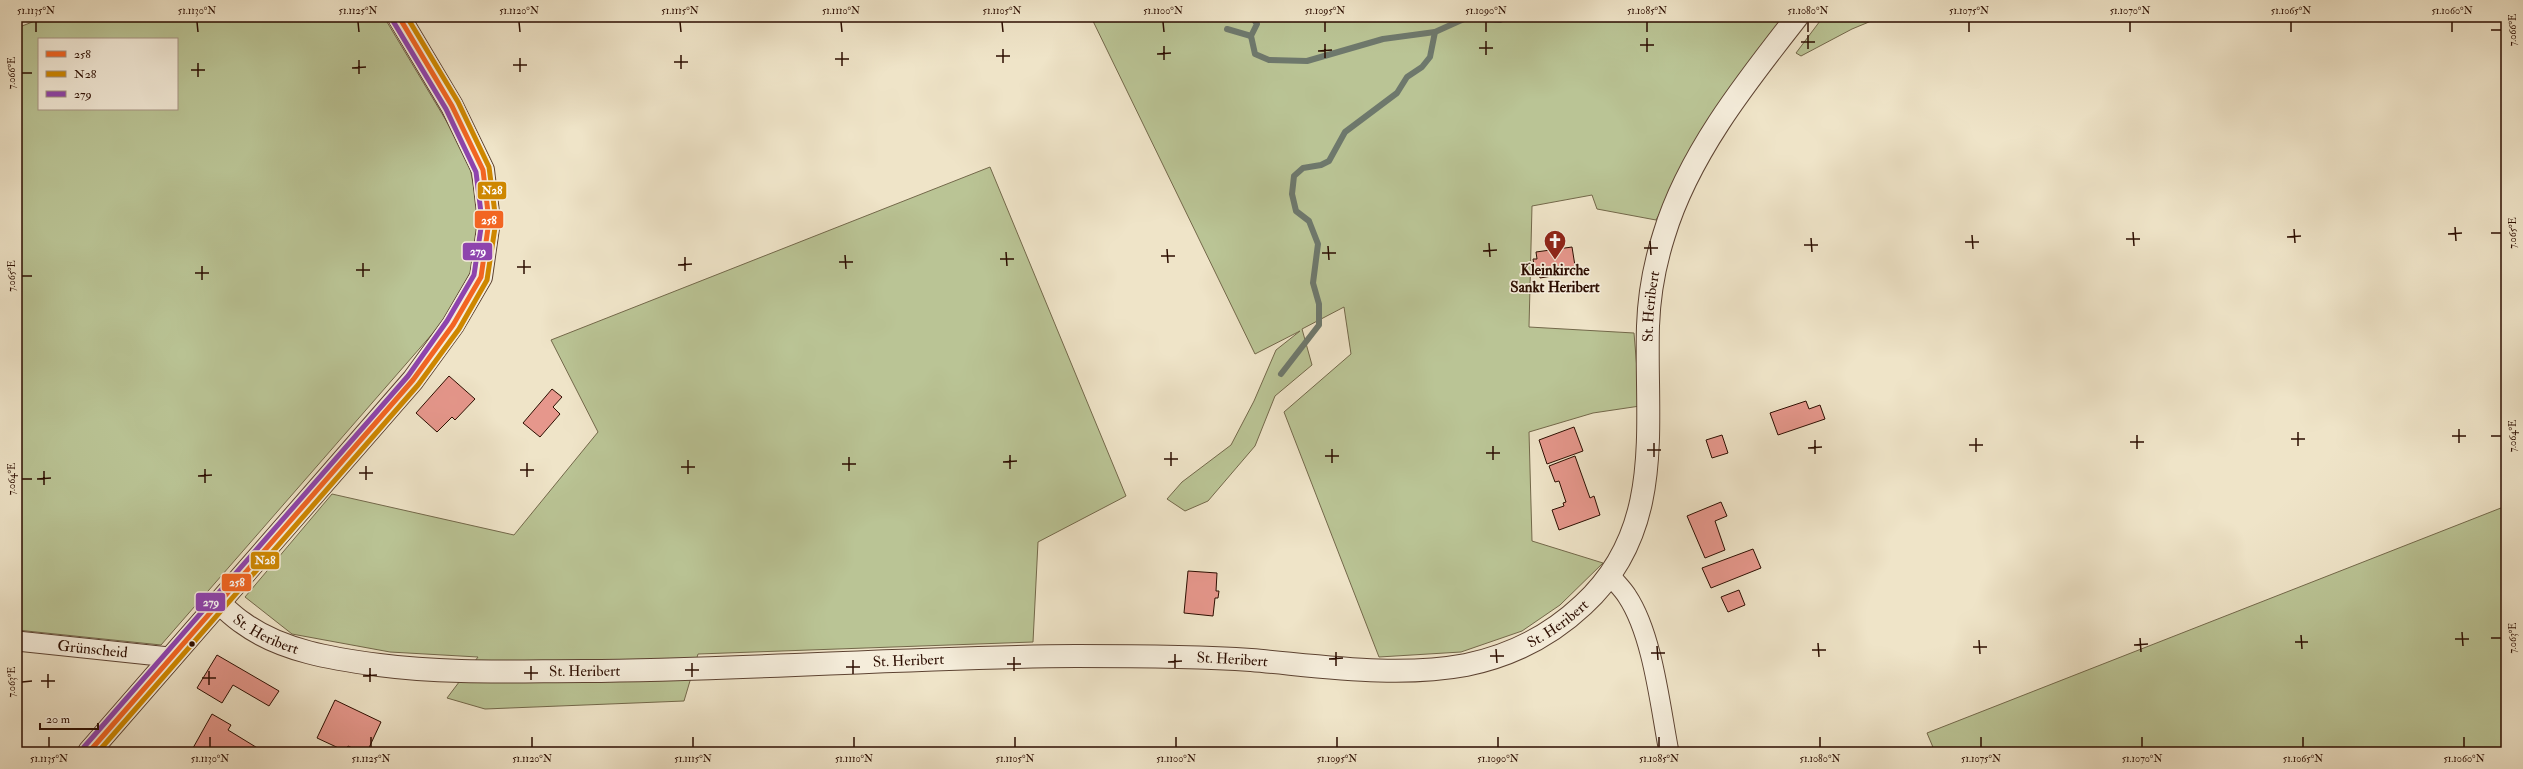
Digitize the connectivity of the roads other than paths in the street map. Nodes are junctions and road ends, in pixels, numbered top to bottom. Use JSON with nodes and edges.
{"nodes":[{"id":1,"x":399,"y":17,"type":"edge"},
{"id":2,"x":1797,"y":17,"type":"edge"},
{"id":3,"x":1610,"y":574,"type":"junction"},
{"id":4,"x":219,"y":604,"type":"junction"},
{"id":5,"x":17,"y":641,"type":"edge"},
{"id":6,"x":169,"y":658,"type":"junction"},
{"id":7,"x":89,"y":752,"type":"edge"},
{"id":8,"x":1669,"y":752,"type":"edge"}],
"edges":[{"from":1,"to":4,"type":"street"},
{"from":2,"to":3,"type":"street","name":"St. Heribert"},
{"from":3,"to":4,"type":"street","name":"St. Heribert"},
{"from":3,"to":8,"type":"street"},
{"from":4,"to":6,"type":"street"},
{"from":5,"to":6,"type":"street","name":"Grünscheid"},
{"from":6,"to":7,"type":"street"}]}
